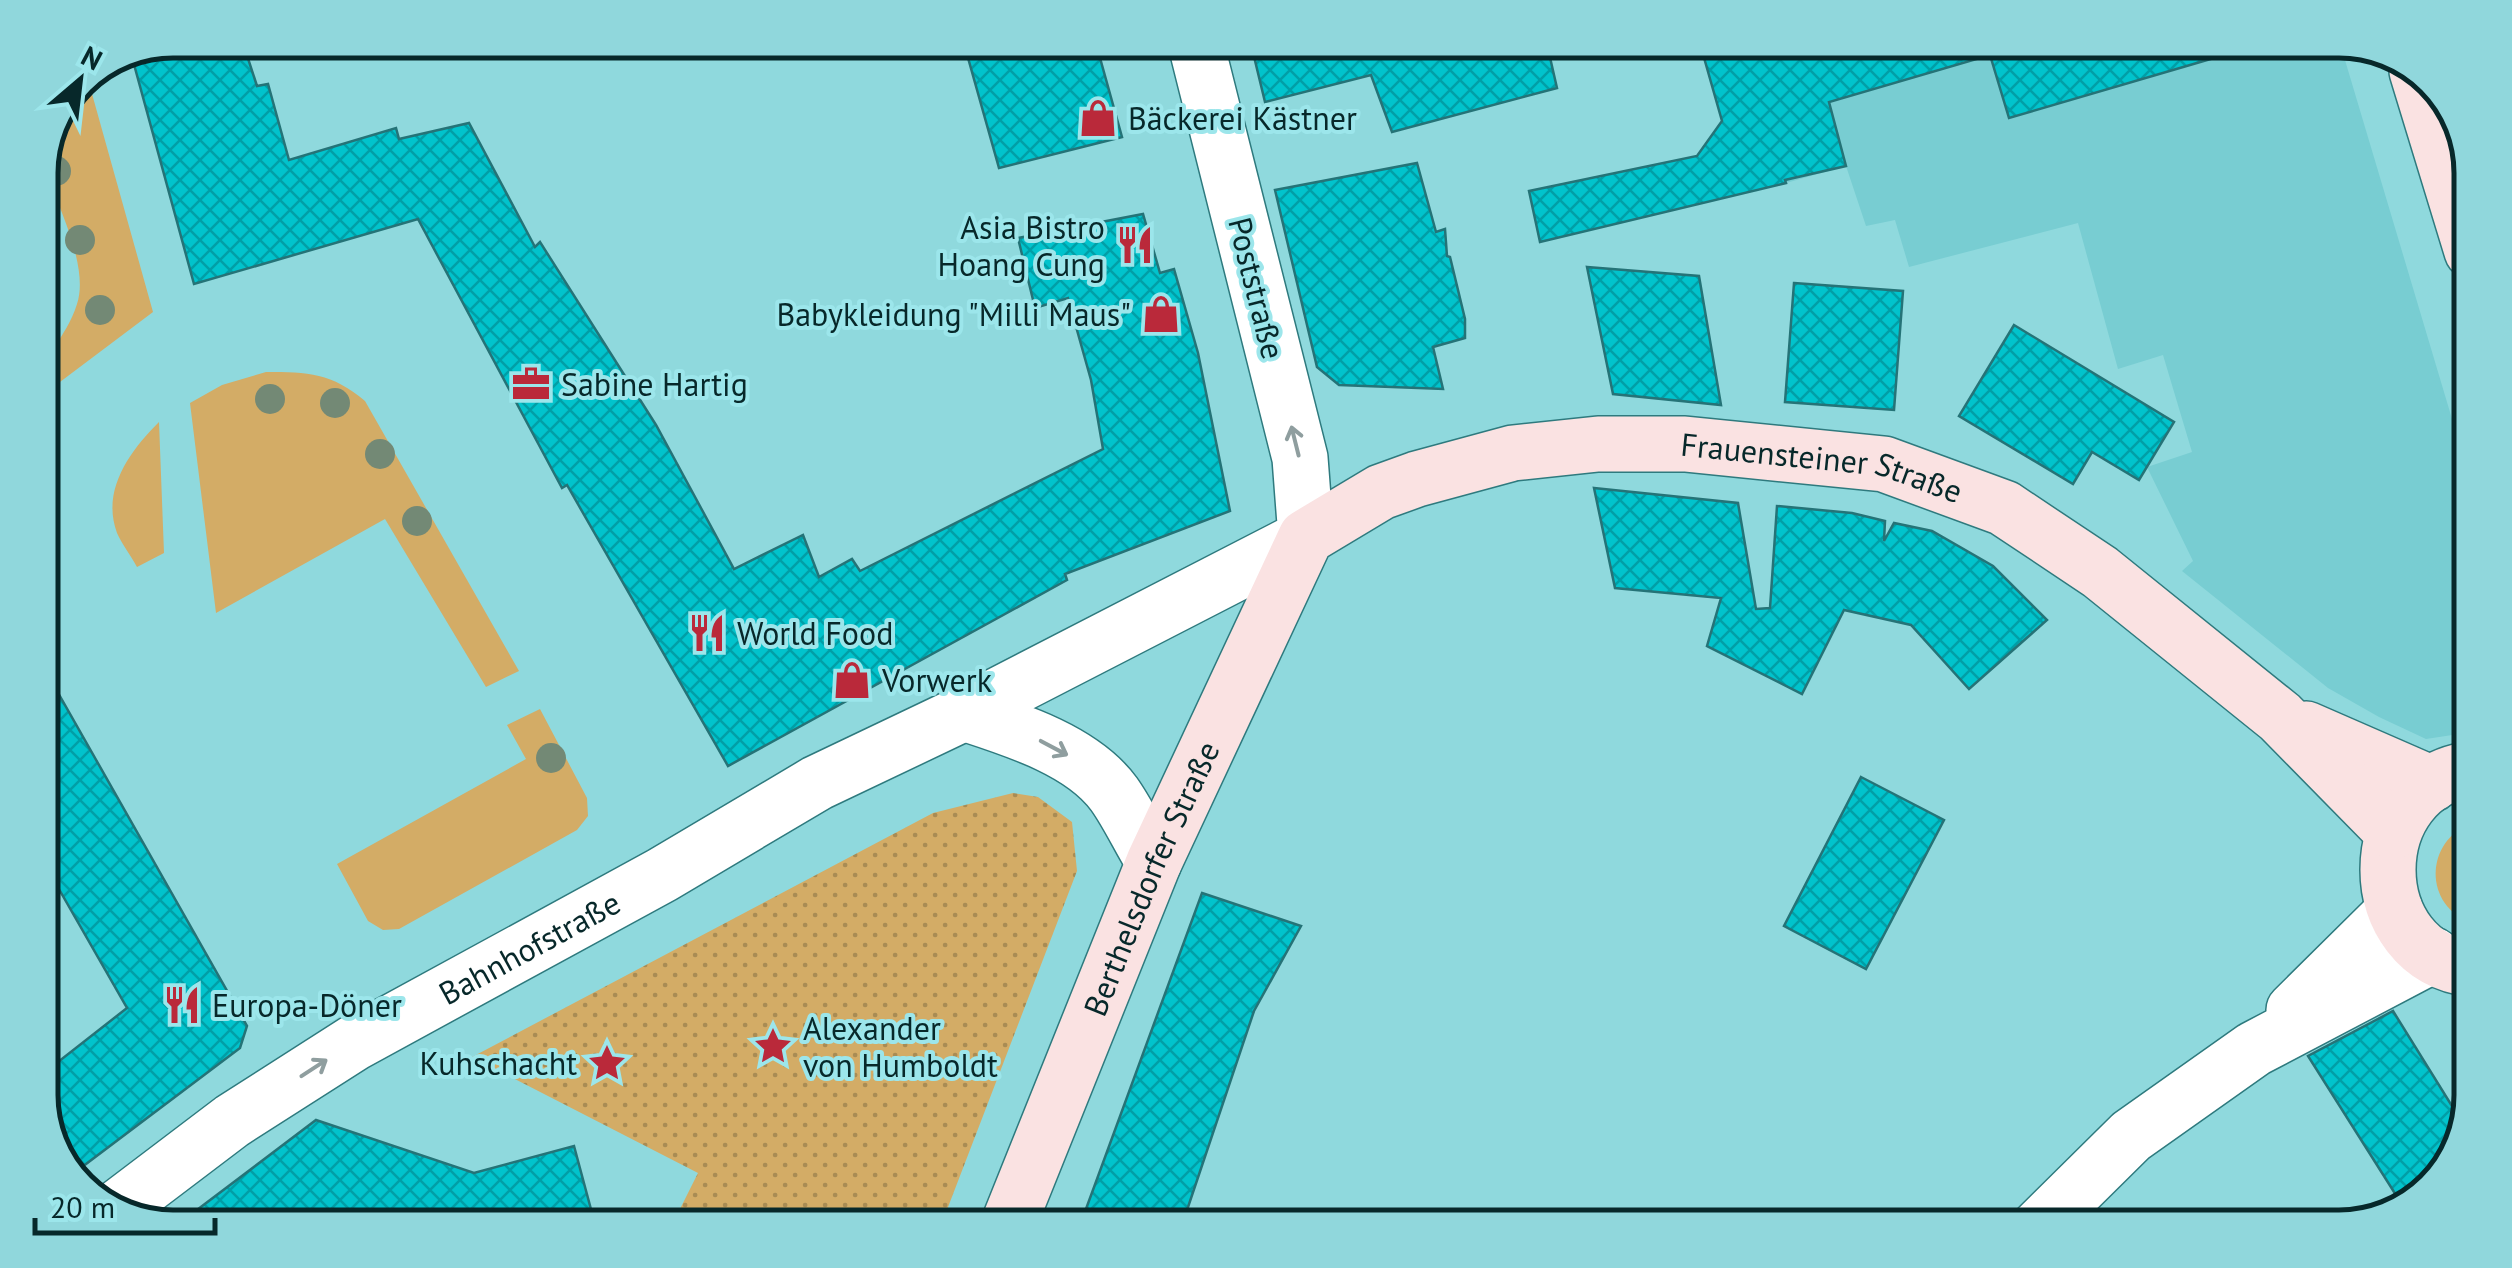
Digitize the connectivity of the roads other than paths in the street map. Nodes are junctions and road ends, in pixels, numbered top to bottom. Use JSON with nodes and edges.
{"nodes":[{"id":1,"x":1200,"y":58,"type":"edge"},
{"id":2,"x":2424,"y":95,"type":"edge"},
{"id":3,"x":2454,"y":192,"type":"edge"},
{"id":4,"x":1306,"y":537,"type":"junction"},
{"id":5,"x":964,"y":712,"type":"junction"},
{"id":6,"x":2280,"y":718,"type":"junction"},
{"id":7,"x":2452,"y":776,"type":"edge"},
{"id":8,"x":2393,"y":832,"type":"junction"},
{"id":9,"x":1154,"y":862,"type":"junction"},
{"id":10,"x":2394,"y":910,"type":"junction"},
{"id":11,"x":2453,"y":962,"type":"edge"},
{"id":12,"x":2254,"y":1049,"type":"junction"},
{"id":13,"x":127,"y":1201,"type":"edge"},
{"id":14,"x":1014,"y":1210,"type":"edge"},
{"id":15,"x":2056,"y":1210,"type":"edge"}],
"edges":[{"from":4,"to":1,"type":"street","name":"Poststraße","one_way":true},
{"from":2,"to":3,"type":"street"},
{"from":4,"to":5,"type":"street","name":"Bahnhofstraße"},
{"from":4,"to":6,"type":"street","name":"Frauensteiner Straße"},
{"from":4,"to":9,"type":"street","name":"Berthelsdorfer Straße"},
{"from":5,"to":9,"type":"street","one_way":true},
{"from":13,"to":5,"type":"street","name":"Bahnhofstraße","one_way":true},
{"from":6,"to":7,"type":"street","name":"Frauensteiner Straße"},
{"from":6,"to":8,"type":"street","name":"Frauensteiner Straße"},
{"from":7,"to":8,"type":"street","name":"Frauensteiner Straße"},
{"from":8,"to":10,"type":"street","name":"Frauensteiner Straße"},
{"from":9,"to":14,"type":"street","name":"Berthelsdorfer Straße"},
{"from":10,"to":11,"type":"street"},
{"from":10,"to":12,"type":"street"},
{"from":11,"to":12,"type":"street"},
{"from":12,"to":15,"type":"street"}]}
